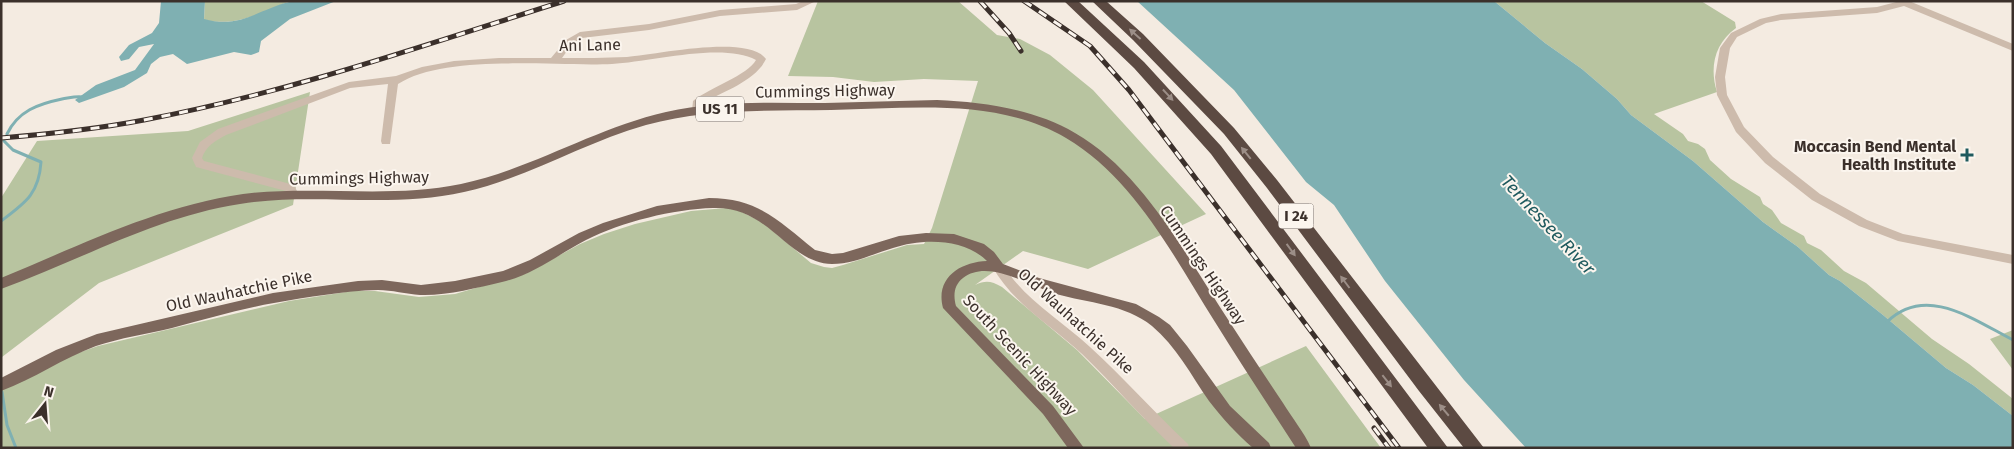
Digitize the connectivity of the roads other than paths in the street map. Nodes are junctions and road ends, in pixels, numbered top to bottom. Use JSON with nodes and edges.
{"nodes":[{"id":1,"x":812,"y":1,"type":"edge"},
{"id":2,"x":1070,"y":1,"type":"edge"},
{"id":3,"x":1098,"y":1,"type":"edge"},
{"id":4,"x":1904,"y":2,"type":"edge"},
{"id":5,"x":2013,"y":48,"type":"edge"},
{"id":6,"x":556,"y":60,"type":"junction"},
{"id":7,"x":398,"y":78,"type":"junction"},
{"id":8,"x":697,"y":111,"type":"junction"},
{"id":9,"x":386,"y":141,"type":"dead end"},
{"id":10,"x":294,"y":195,"type":"junction"},
{"id":11,"x":2013,"y":260,"type":"edge"},
{"id":12,"x":998,"y":266,"type":"junction"},
{"id":13,"x":1,"y":284,"type":"edge"},
{"id":14,"x":1,"y":385,"type":"edge"},
{"id":15,"x":1077,"y":448,"type":"edge"},
{"id":16,"x":1183,"y":448,"type":"edge"},
{"id":17,"x":1264,"y":448,"type":"edge"},
{"id":18,"x":1304,"y":448,"type":"edge"},
{"id":19,"x":1439,"y":448,"type":"edge"},
{"id":20,"x":1475,"y":448,"type":"edge"}],
"edges":[{"from":1,"to":6,"type":"street"},
{"from":2,"to":19,"type":"highway","number":"I 24","one_way":true},
{"from":20,"to":3,"type":"highway","number":"I 24","one_way":true},
{"from":4,"to":5,"type":"street"},
{"from":4,"to":11,"type":"street"},
{"from":6,"to":7,"type":"street","name":"Ani Lane"},
{"from":6,"to":8,"type":"street","name":"Ani Lane"},
{"from":7,"to":9,"type":"street"},
{"from":7,"to":10,"type":"street","name":"Ani Lane"},
{"from":8,"to":10,"type":"main road","name":"Cummings Highway","number":"US 11"},
{"from":8,"to":18,"type":"main road","name":"Cummings Highway","number":"US 11"},
{"from":10,"to":13,"type":"main road","name":"Cummings Highway","number":"US 11"},
{"from":12,"to":14,"type":"main road","name":"Old Wauhatchie Pike"},
{"from":12,"to":15,"type":"main road","name":"South Scenic Highway"},
{"from":12,"to":16,"type":"street","name":"Old Wauhatchie Pike"},
{"from":12,"to":17,"type":"main road","name":"South Scenic Highway"}]}
